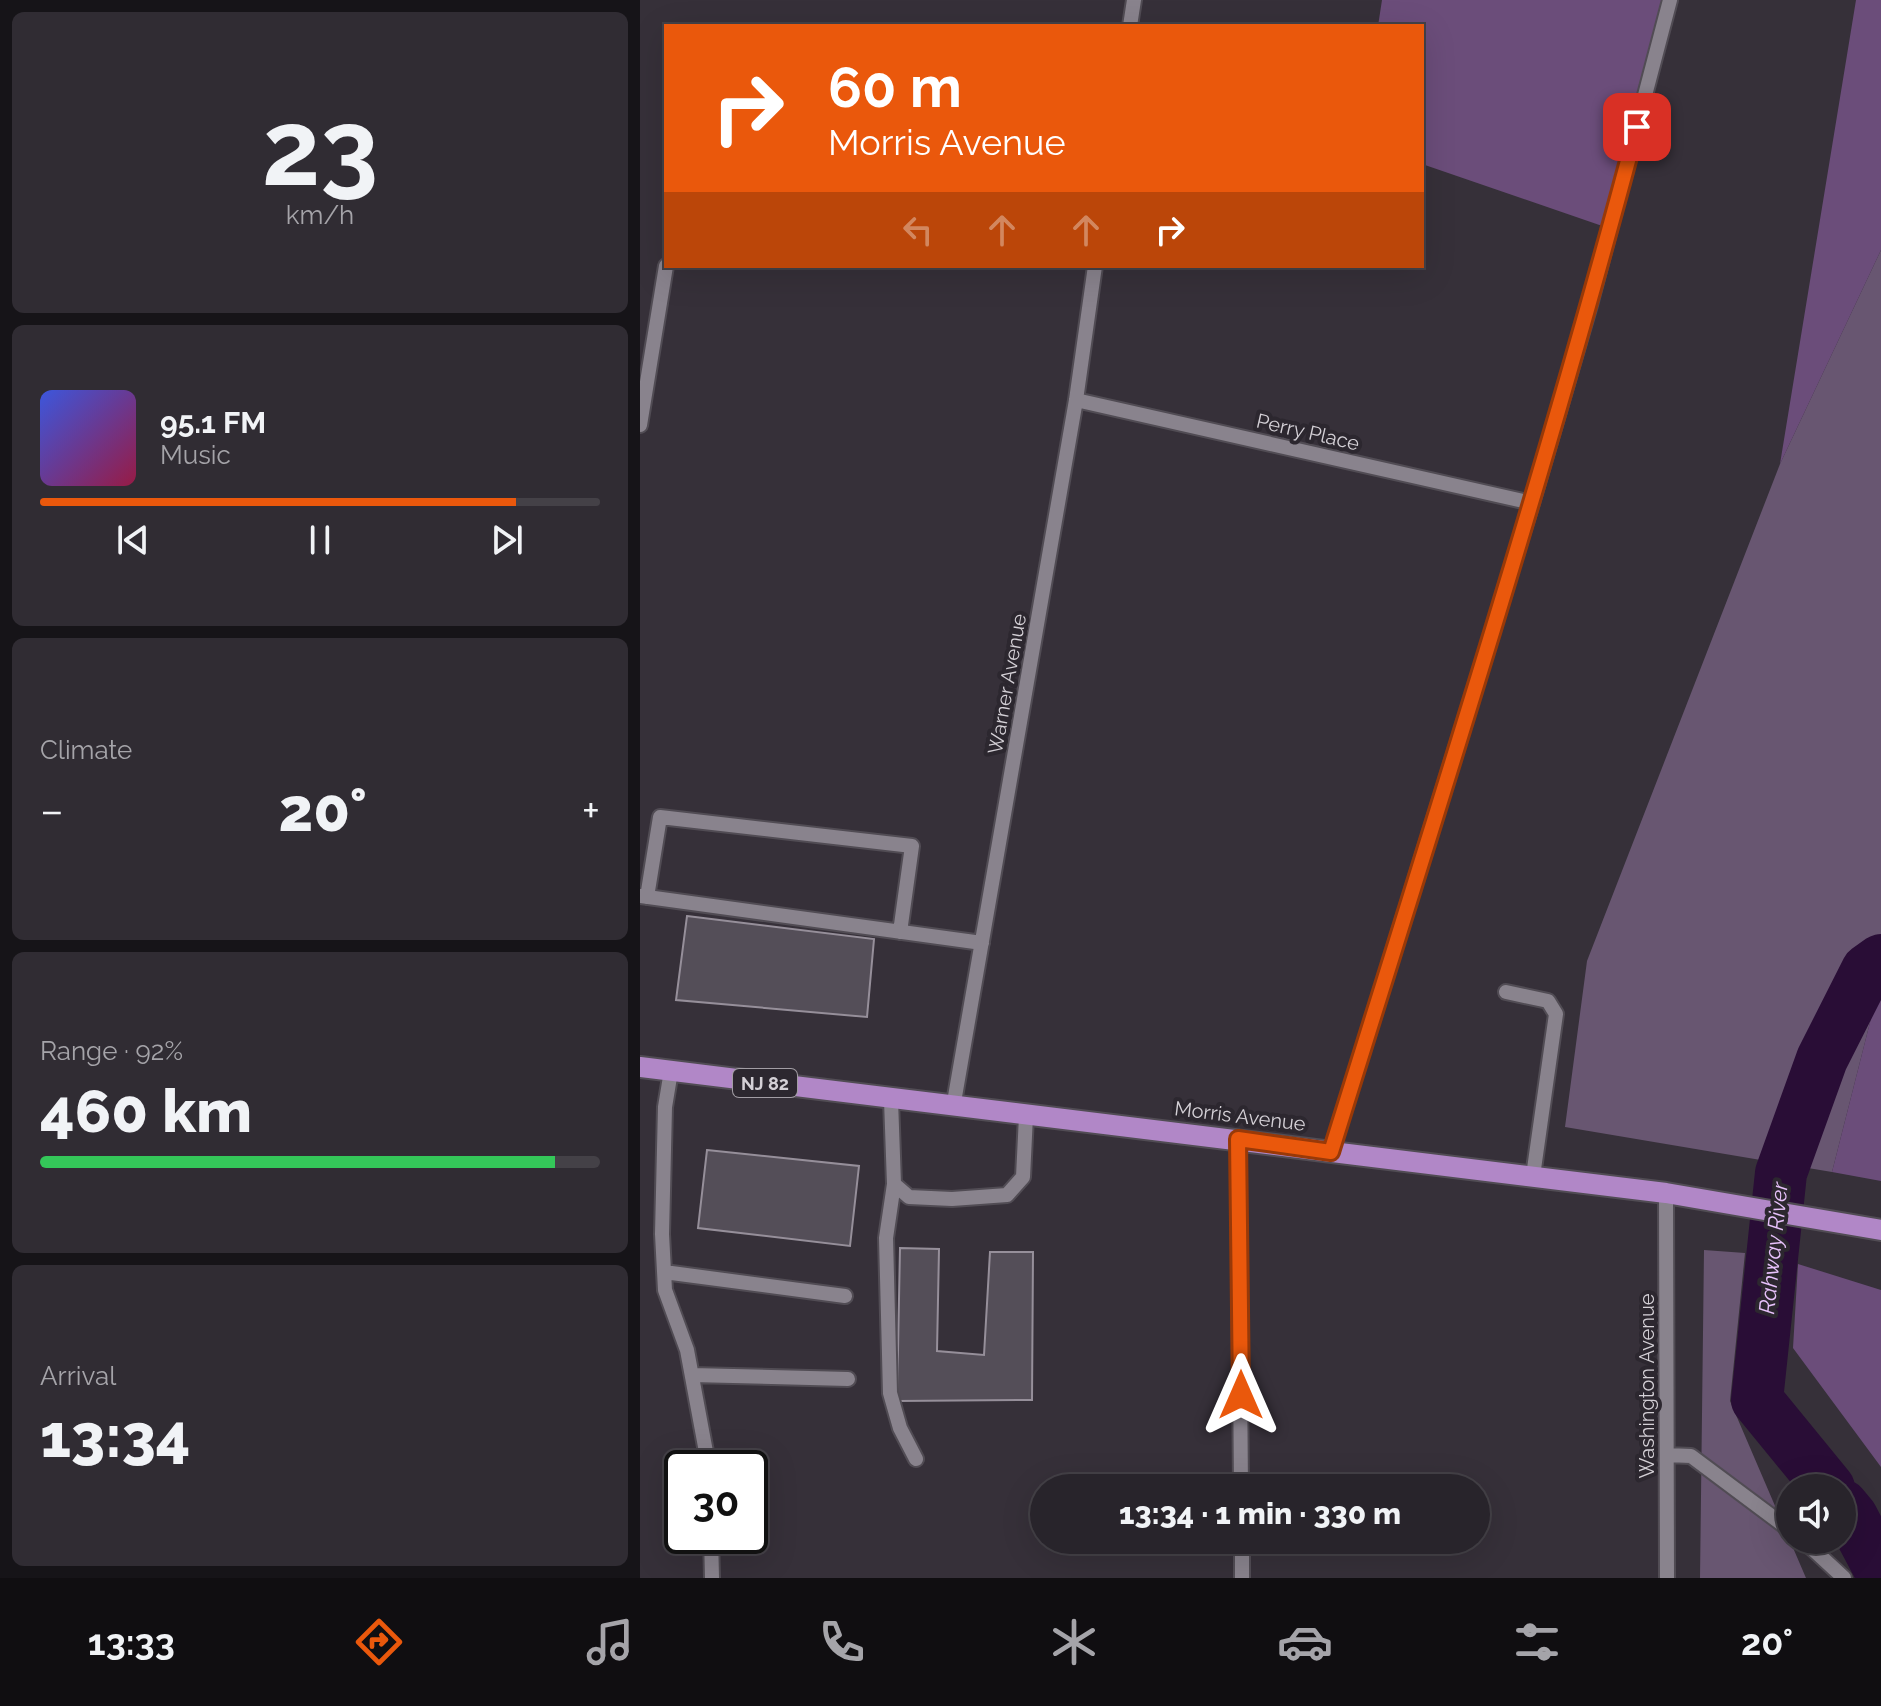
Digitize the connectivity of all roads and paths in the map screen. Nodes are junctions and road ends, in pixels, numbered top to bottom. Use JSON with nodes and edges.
{"nodes":[{"id":1,"x":1134,"y":0,"type":"edge"},
{"id":2,"x":1670,"y":0,"type":"edge"},
{"id":3,"x":1130,"y":24,"type":"edge"},
{"id":4,"x":666,"y":268,"type":"edge"},
{"id":5,"x":1095,"y":268,"type":"edge"},
{"id":6,"x":1076,"y":400,"type":"junction"},
{"id":7,"x":640,"y":425,"type":"edge"},
{"id":8,"x":1532,"y":503,"type":"junction"},
{"id":9,"x":644,"y":897,"type":"edge"},
{"id":10,"x":900,"y":932,"type":"junction"},
{"id":11,"x":982,"y":943,"type":"junction"},
{"id":12,"x":1506,"y":992,"type":"dead end"},
{"id":13,"x":640,"y":1067,"type":"edge"},
{"id":14,"x":671,"y":1071,"type":"junction"},
{"id":15,"x":891,"y":1100,"type":"junction"},
{"id":16,"x":953,"y":1108,"type":"junction"},
{"id":17,"x":1026,"y":1116,"type":"junction"},
{"id":18,"x":1238,"y":1139,"type":"junction"},
{"id":19,"x":1331,"y":1152,"type":"junction"},
{"id":20,"x":1533,"y":1176,"type":"junction"},
{"id":21,"x":894,"y":1184,"type":"junction"},
{"id":22,"x":1666,"y":1193,"type":"junction"},
{"id":23,"x":1881,"y":1230,"type":"edge"},
{"id":24,"x":664,"y":1272,"type":"junction"},
{"id":25,"x":845,"y":1296,"type":"dead end"},
{"id":26,"x":692,"y":1375,"type":"junction"},
{"id":27,"x":848,"y":1379,"type":"dead end"},
{"id":28,"x":706,"y":1450,"type":"edge"},
{"id":29,"x":1667,"y":1455,"type":"junction"},
{"id":30,"x":916,"y":1459,"type":"dead end"},
{"id":31,"x":1241,"y":1474,"type":"edge"},
{"id":32,"x":1776,"y":1520,"type":"edge"},
{"id":33,"x":711,"y":1554,"type":"edge"},
{"id":34,"x":1242,"y":1554,"type":"edge"},
{"id":35,"x":1818,"y":1554,"type":"edge"},
{"id":36,"x":712,"y":1578,"type":"edge"},
{"id":37,"x":1242,"y":1578,"type":"edge"},
{"id":38,"x":1667,"y":1578,"type":"edge"},
{"id":39,"x":1844,"y":1578,"type":"edge"}],
"edges":[{"from":1,"to":3,"type":"street"},
{"from":2,"to":8,"type":"street"},
{"from":4,"to":7,"type":"street"},
{"from":5,"to":6,"type":"street","name":"Warner Avenue"},
{"from":6,"to":8,"type":"street","name":"Perry Place"},
{"from":6,"to":11,"type":"street","name":"Warner Avenue"},
{"from":8,"to":19,"type":"street"},
{"from":9,"to":10,"type":"street"},
{"from":9,"to":10,"type":"street"},
{"from":10,"to":11,"type":"street"},
{"from":11,"to":16,"type":"street","name":"Warner Avenue"},
{"from":12,"to":20,"type":"street"},
{"from":13,"to":14,"type":"main road","name":"Morris Avenue","number":"NJ 82"},
{"from":14,"to":15,"type":"main road","name":"Morris Avenue","number":"NJ 82"},
{"from":14,"to":24,"type":"street"},
{"from":15,"to":16,"type":"main road","name":"Morris Avenue","number":"NJ 82"},
{"from":15,"to":21,"type":"street"},
{"from":16,"to":17,"type":"main road","name":"Morris Avenue","number":"NJ 82"},
{"from":17,"to":18,"type":"main road","name":"Morris Avenue","number":"NJ 82"},
{"from":17,"to":21,"type":"street"},
{"from":18,"to":19,"type":"main road","name":"Morris Avenue","number":"NJ 82"},
{"from":18,"to":31,"type":"street"},
{"from":19,"to":20,"type":"main road","name":"Morris Avenue","number":"NJ 82"},
{"from":20,"to":22,"type":"main road","name":"Morris Avenue","number":"NJ 82"},
{"from":21,"to":30,"type":"street"},
{"from":22,"to":23,"type":"main road","name":"Morris Avenue","number":"NJ 82"},
{"from":22,"to":29,"type":"street","name":"Washington Avenue"},
{"from":24,"to":25,"type":"street"},
{"from":24,"to":26,"type":"street"},
{"from":26,"to":27,"type":"street"},
{"from":26,"to":28,"type":"street"},
{"from":29,"to":32,"type":"street"},
{"from":29,"to":38,"type":"street","name":"Washington Avenue"},
{"from":33,"to":36,"type":"street"},
{"from":34,"to":37,"type":"street"},
{"from":35,"to":39,"type":"street"}]}
